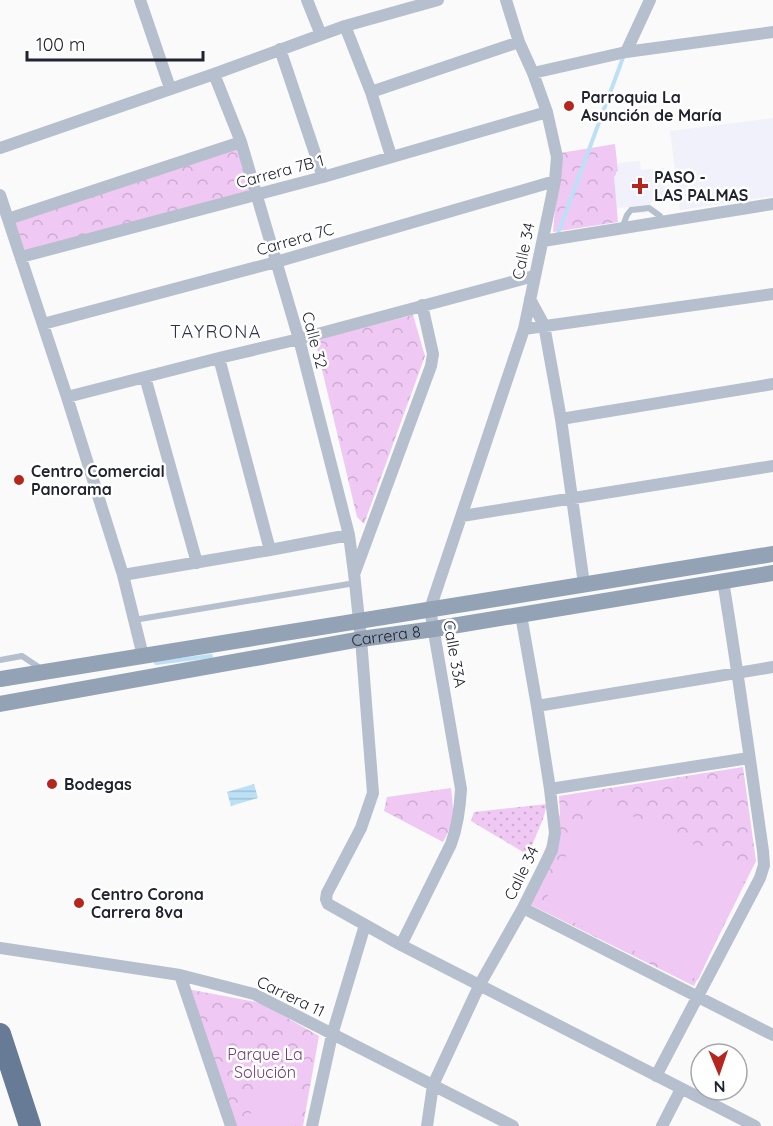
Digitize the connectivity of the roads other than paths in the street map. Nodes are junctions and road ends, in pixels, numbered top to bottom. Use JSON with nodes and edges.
{"nodes":[{"id":1,"x":140,"y":0,"type":"edge"},
{"id":2,"x":308,"y":0,"type":"edge"},
{"id":3,"x":438,"y":0,"type":"edge"},
{"id":4,"x":506,"y":0,"type":"edge"},
{"id":5,"x":650,"y":0,"type":"edge"},
{"id":6,"x":345,"y":27,"type":"junction"},
{"id":7,"x":773,"y":32,"type":"edge"},
{"id":8,"x":321,"y":35,"type":"junction"},
{"id":9,"x":519,"y":42,"type":"junction"},
{"id":10,"x":280,"y":49,"type":"junction"},
{"id":11,"x":626,"y":51,"type":"junction"},
{"id":12,"x":533,"y":73,"type":"junction"},
{"id":13,"x":214,"y":74,"type":"junction"},
{"id":14,"x":170,"y":88,"type":"junction"},
{"id":15,"x":371,"y":92,"type":"junction"},
{"id":16,"x":547,"y":112,"type":"junction"},
{"id":17,"x":241,"y":142,"type":"junction"},
{"id":18,"x":0,"y":147,"type":"edge"},
{"id":19,"x":391,"y":156,"type":"junction"},
{"id":20,"x":323,"y":177,"type":"junction"},
{"id":21,"x":555,"y":181,"type":"junction"},
{"id":22,"x":0,"y":195,"type":"edge"},
{"id":23,"x":257,"y":195,"type":"junction"},
{"id":24,"x":773,"y":204,"type":"edge"},
{"id":25,"x":8,"y":219,"type":"junction"},
{"id":26,"x":543,"y":241,"type":"junction"},
{"id":27,"x":21,"y":257,"type":"junction"},
{"id":28,"x":276,"y":262,"type":"junction"},
{"id":29,"x":534,"y":276,"type":"junction"},
{"id":30,"x":773,"y":294,"type":"edge"},
{"id":31,"x":530,"y":299,"type":"junction"},
{"id":32,"x":422,"y":305,"type":"junction"},
{"id":33,"x":43,"y":324,"type":"junction"},
{"id":34,"x":544,"y":325,"type":"junction"},
{"id":35,"x":524,"y":329,"type":"junction"},
{"id":36,"x":298,"y":339,"type":"junction"},
{"id":37,"x":219,"y":358,"type":"junction"},
{"id":38,"x":145,"y":377,"type":"junction"},
{"id":39,"x":773,"y":384,"type":"edge"},
{"id":40,"x":67,"y":397,"type":"junction"},
{"id":41,"x":561,"y":419,"type":"junction"},
{"id":42,"x":773,"y":466,"type":"edge"},
{"id":43,"x":572,"y":499,"type":"junction"},
{"id":44,"x":462,"y":516,"type":"junction"},
{"id":45,"x":349,"y":535,"type":"junction"},
{"id":46,"x":270,"y":550,"type":"junction"},
{"id":47,"x":773,"y":554,"type":"edge"},
{"id":48,"x":197,"y":562,"type":"junction"},
{"id":49,"x":773,"y":573,"type":"edge"},
{"id":50,"x":123,"y":575,"type":"junction"},
{"id":51,"x":355,"y":578,"type":"junction"},
{"id":52,"x":723,"y":581,"type":"junction"},
{"id":53,"x":584,"y":584,"type":"junction"},
{"id":54,"x":430,"y":609,"type":"junction"},
{"id":55,"x":521,"y":615,"type":"junction"},
{"id":56,"x":134,"y":620,"type":"junction"},
{"id":57,"x":359,"y":621,"type":"junction"},
{"id":58,"x":434,"y":629,"type":"junction"},
{"id":59,"x":361,"y":639,"type":"junction"},
{"id":60,"x":143,"y":656,"type":"junction"},
{"id":61,"x":0,"y":660,"type":"edge"},
{"id":62,"x":773,"y":667,"type":"edge"},
{"id":63,"x":46,"y":672,"type":"junction"},
{"id":64,"x":738,"y":672,"type":"junction"},
{"id":65,"x":0,"y":679,"type":"edge"},
{"id":66,"x":0,"y":704,"type":"edge"},
{"id":67,"x":537,"y":706,"type":"junction"},
{"id":68,"x":749,"y":758,"type":"junction"},
{"id":69,"x":550,"y":789,"type":"junction"},
{"id":70,"x":523,"y":908,"type":"junction"},
{"id":71,"x":365,"y":925,"type":"junction"},
{"id":72,"x":401,"y":945,"type":"junction"},
{"id":73,"x":0,"y":948,"type":"edge"},
{"id":74,"x":180,"y":975,"type":"junction"},
{"id":75,"x":480,"y":984,"type":"junction"},
{"id":76,"x":697,"y":997,"type":"junction"},
{"id":77,"x":0,"y":1034,"type":"edge"},
{"id":78,"x":332,"y":1035,"type":"junction"},
{"id":79,"x":773,"y":1035,"type":"edge"},
{"id":80,"x":656,"y":1076,"type":"junction"},
{"id":81,"x":433,"y":1084,"type":"junction"},
{"id":82,"x":681,"y":1089,"type":"junction"},
{"id":83,"x":30,"y":1126,"type":"edge"},
{"id":84,"x":231,"y":1126,"type":"edge"},
{"id":85,"x":312,"y":1126,"type":"edge"},
{"id":86,"x":427,"y":1126,"type":"edge"},
{"id":87,"x":513,"y":1126,"type":"edge"},
{"id":88,"x":662,"y":1126,"type":"edge"},
{"id":89,"x":755,"y":1126,"type":"edge"}],
"edges":[{"from":1,"to":14,"type":"street"},
{"from":2,"to":8,"type":"street"},
{"from":3,"to":6,"type":"street"},
{"from":4,"to":9,"type":"street","name":"Calle 34"},
{"from":5,"to":11,"type":"street"},
{"from":6,"to":8,"type":"street"},
{"from":6,"to":15,"type":"street"},
{"from":7,"to":11,"type":"street"},
{"from":8,"to":10,"type":"street"},
{"from":9,"to":12,"type":"street","name":"Calle 34"},
{"from":9,"to":15,"type":"street"},
{"from":10,"to":13,"type":"street"},
{"from":10,"to":20,"type":"street"},
{"from":11,"to":12,"type":"street"},
{"from":12,"to":16,"type":"street","name":"Calle 34"},
{"from":13,"to":14,"type":"street"},
{"from":13,"to":17,"type":"street","name":"Calle 32"},
{"from":14,"to":18,"type":"street"},
{"from":15,"to":19,"type":"street"},
{"from":16,"to":19,"type":"street","name":"Carrera 7B 1"},
{"from":16,"to":21,"type":"street","name":"Calle 34"},
{"from":17,"to":23,"type":"street","name":"Calle 32"},
{"from":17,"to":25,"type":"street"},
{"from":19,"to":20,"type":"street","name":"Carrera 7B 1"},
{"from":20,"to":23,"type":"street","name":"Carrera 7B 1"},
{"from":21,"to":26,"type":"street","name":"Calle 34"},
{"from":21,"to":28,"type":"street","name":"Carrera 7C"},
{"from":22,"to":25,"type":"street"},
{"from":23,"to":27,"type":"street","name":"Carrera 7B 1"},
{"from":23,"to":28,"type":"street","name":"Calle 32"},
{"from":24,"to":26,"type":"street"},
{"from":25,"to":27,"type":"street"},
{"from":26,"to":29,"type":"street","name":"Calle 34"},
{"from":27,"to":33,"type":"street"},
{"from":28,"to":33,"type":"street","name":"Carrera 7C"},
{"from":28,"to":36,"type":"street","name":"Calle 32"},
{"from":29,"to":31,"type":"street","name":"Calle 34"},
{"from":29,"to":32,"type":"street"},
{"from":30,"to":34,"type":"street"},
{"from":31,"to":34,"type":"street","name":"Calle 34"},
{"from":31,"to":35,"type":"street","name":"Calle 33A"},
{"from":32,"to":36,"type":"street"},
{"from":32,"to":51,"type":"street"},
{"from":33,"to":40,"type":"street"},
{"from":34,"to":35,"type":"street"},
{"from":34,"to":41,"type":"street","name":"Calle 34"},
{"from":35,"to":44,"type":"street","name":"Calle 33A"},
{"from":36,"to":37,"type":"street"},
{"from":36,"to":45,"type":"street","name":"Calle 32"},
{"from":37,"to":38,"type":"street"},
{"from":37,"to":46,"type":"street"},
{"from":38,"to":40,"type":"street"},
{"from":38,"to":48,"type":"street"},
{"from":39,"to":41,"type":"street"},
{"from":40,"to":50,"type":"street"},
{"from":41,"to":43,"type":"street","name":"Calle 34"},
{"from":42,"to":43,"type":"street"},
{"from":43,"to":44,"type":"street"},
{"from":43,"to":53,"type":"street","name":"Calle 34"},
{"from":44,"to":54,"type":"street","name":"Calle 33A"},
{"from":45,"to":46,"type":"street"},
{"from":45,"to":51,"type":"street","name":"Calle 32"},
{"from":46,"to":48,"type":"street"},
{"from":47,"to":53,"type":"street","name":"Carrera 8"},
{"from":48,"to":50,"type":"street"},
{"from":49,"to":52,"type":"street","name":"Carrera 8"},
{"from":50,"to":56,"type":"street"},
{"from":51,"to":56,"type":"lane"},
{"from":51,"to":57,"type":"street","name":"Calle 32"},
{"from":52,"to":55,"type":"street","name":"Carrera 8"},
{"from":52,"to":64,"type":"street"},
{"from":53,"to":54,"type":"street","name":"Carrera 8"},
{"from":54,"to":57,"type":"street","name":"Carrera 8"},
{"from":54,"to":58,"type":"street","name":"Calle 33A"},
{"from":55,"to":58,"type":"street","name":"Carrera 8"},
{"from":55,"to":67,"type":"street","name":"Calle 34"},
{"from":56,"to":60,"type":"street"},
{"from":57,"to":59,"type":"street","name":"Calle 32"},
{"from":57,"to":60,"type":"street","name":"Carrera 8"},
{"from":58,"to":59,"type":"street","name":"Carrera 8"},
{"from":58,"to":72,"type":"street","name":"Calle 33A"},
{"from":59,"to":66,"type":"street","name":"Carrera 8"},
{"from":59,"to":71,"type":"street","name":"Calle 32"},
{"from":60,"to":63,"type":"street","name":"Carrera 8"},
{"from":61,"to":63,"type":"lane"},
{"from":62,"to":64,"type":"street"},
{"from":63,"to":65,"type":"street","name":"Carrera 8"},
{"from":64,"to":67,"type":"street"},
{"from":64,"to":68,"type":"street"},
{"from":67,"to":69,"type":"street","name":"Calle 34"},
{"from":68,"to":69,"type":"street"},
{"from":68,"to":76,"type":"street"},
{"from":69,"to":70,"type":"street","name":"Calle 34"},
{"from":70,"to":75,"type":"street","name":"Calle 34"},
{"from":70,"to":76,"type":"street"},
{"from":71,"to":72,"type":"street"},
{"from":71,"to":78,"type":"street"},
{"from":72,"to":75,"type":"street"},
{"from":73,"to":74,"type":"street","name":"Carrera 11"},
{"from":74,"to":78,"type":"street","name":"Carrera 11"},
{"from":74,"to":84,"type":"street"},
{"from":75,"to":80,"type":"street"},
{"from":75,"to":81,"type":"street","name":"Calle 34"},
{"from":76,"to":79,"type":"street"},
{"from":76,"to":80,"type":"street"},
{"from":77,"to":83,"type":"highway"},
{"from":78,"to":81,"type":"street","name":"Carrera 11"},
{"from":78,"to":85,"type":"street"},
{"from":80,"to":82,"type":"street"},
{"from":81,"to":86,"type":"street","name":"Calle 34"},
{"from":81,"to":87,"type":"street","name":"Carrera 11"},
{"from":82,"to":88,"type":"street"},
{"from":82,"to":89,"type":"street"}]}
